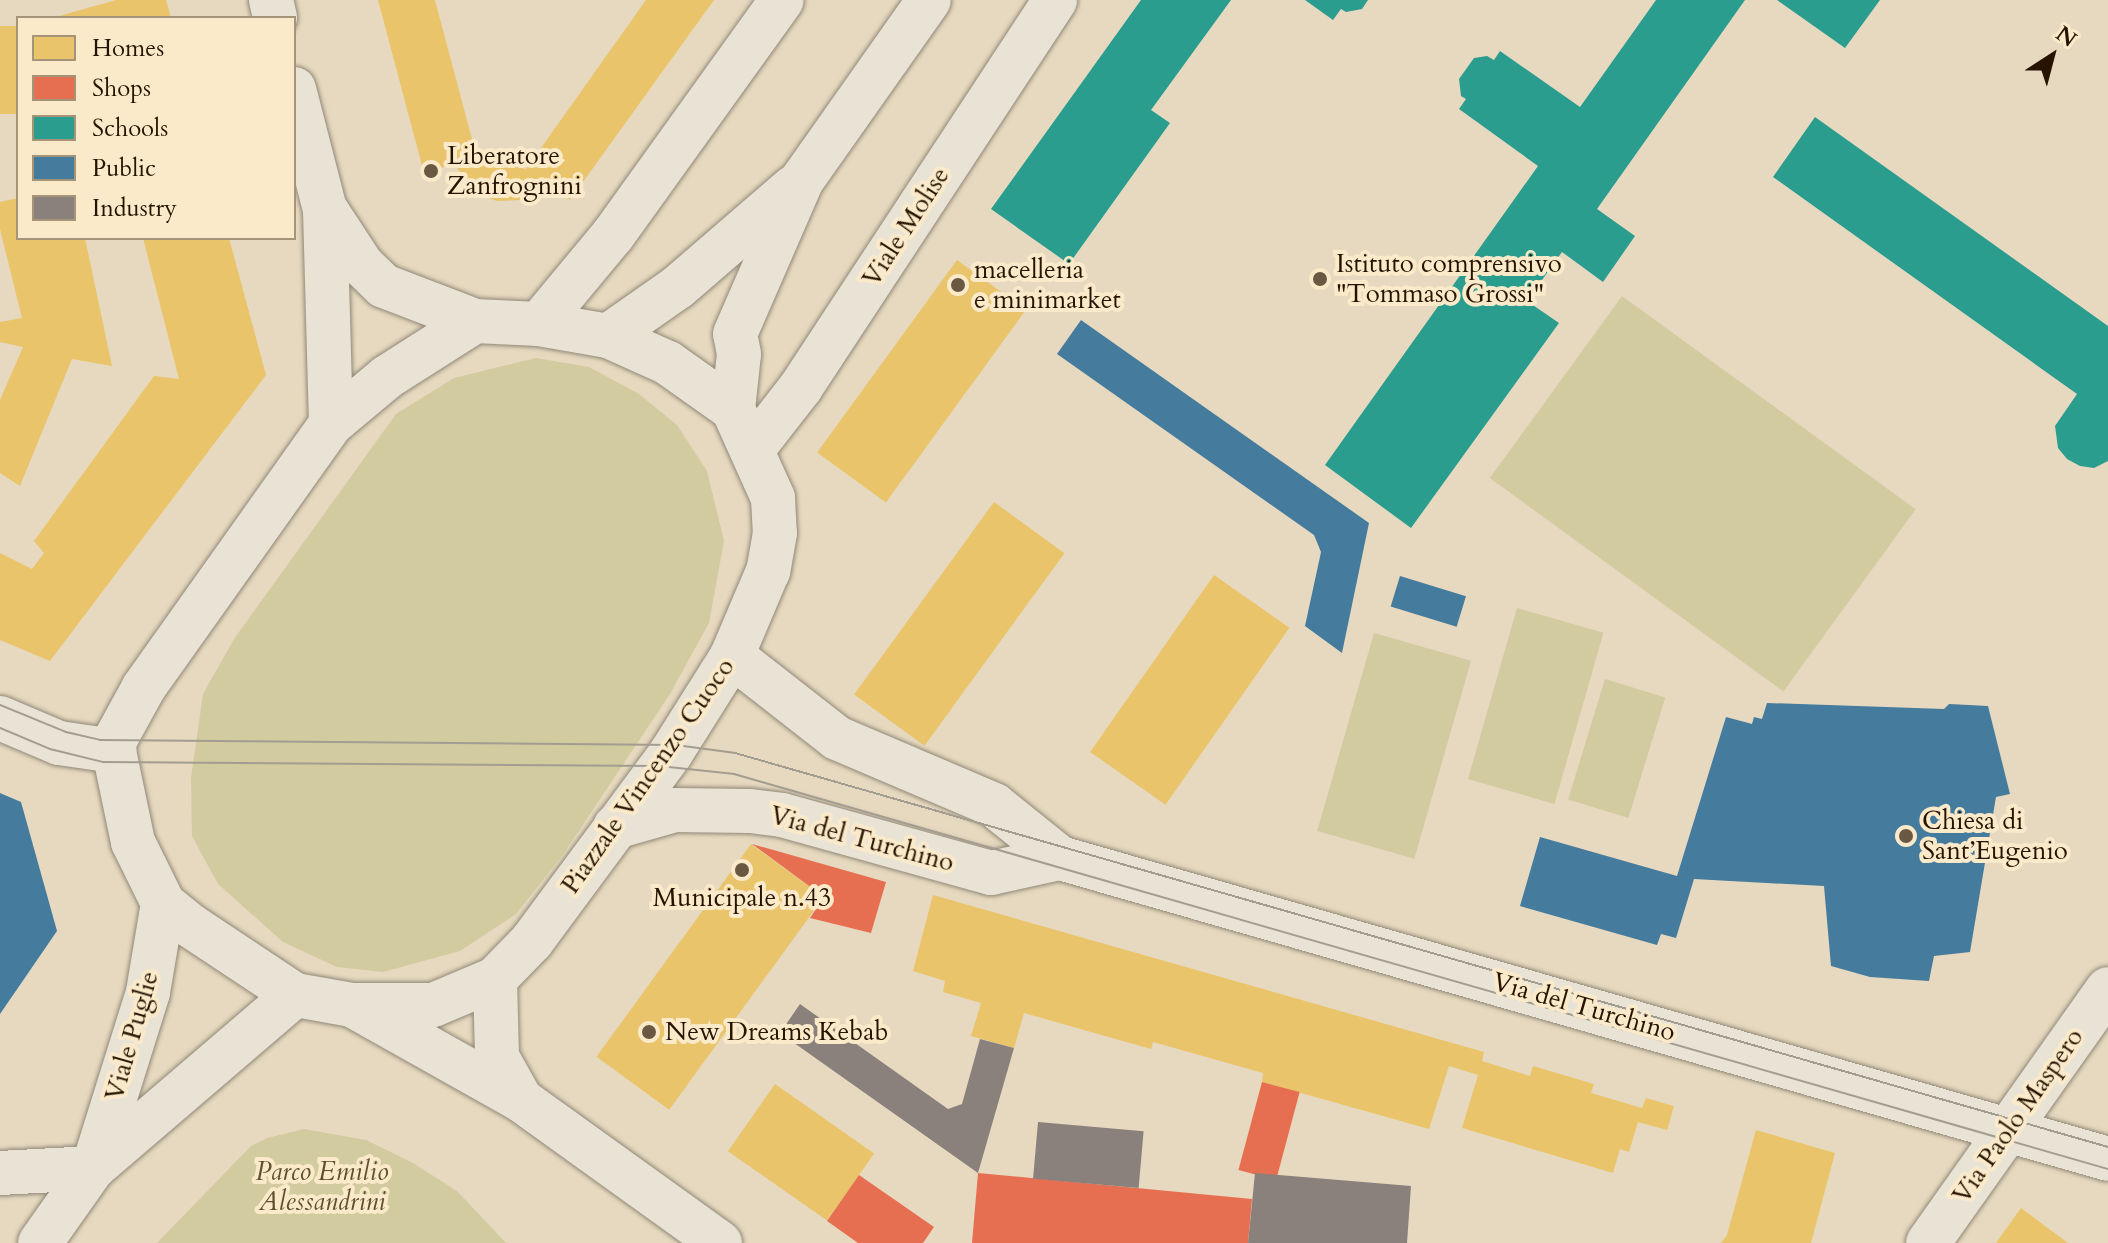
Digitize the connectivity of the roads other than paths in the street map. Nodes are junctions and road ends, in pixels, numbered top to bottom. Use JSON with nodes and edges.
{"nodes":[{"id":1,"x":782,"y":0,"type":"edge"},
{"id":2,"x":929,"y":0,"type":"edge"},
{"id":3,"x":1055,"y":0,"type":"edge"},
{"id":4,"x":296,"y":97,"type":"edge"},
{"id":5,"x":802,"y":180,"type":"junction"},
{"id":6,"x":325,"y":210,"type":"junction"},
{"id":7,"x":475,"y":321,"type":"junction"},
{"id":8,"x":539,"y":324,"type":"junction"},
{"id":9,"x":608,"y":336,"type":"junction"},
{"id":10,"x":733,"y":409,"type":"junction"},
{"id":11,"x":331,"y":424,"type":"junction"},
{"id":12,"x":752,"y":450,"type":"junction"},
{"id":13,"x":732,"y":656,"type":"junction"},
{"id":14,"x":0,"y":718,"type":"edge"},
{"id":15,"x":114,"y":751,"type":"junction"},
{"id":16,"x":615,"y":827,"type":"junction"},
{"id":17,"x":1060,"y":858,"type":"junction"},
{"id":18,"x":163,"y":903,"type":"junction"},
{"id":19,"x":495,"y":979,"type":"junction"},
{"id":20,"x":2108,"y":989,"type":"edge"},
{"id":21,"x":295,"y":995,"type":"junction"},
{"id":22,"x":352,"y":1005,"type":"junction"},
{"id":23,"x":521,"y":1100,"type":"junction"},
{"id":24,"x":2008,"y":1129,"type":"junction"},
{"id":25,"x":2108,"y":1159,"type":"edge"},
{"id":26,"x":93,"y":1168,"type":"junction"},
{"id":27,"x":0,"y":1173,"type":"edge"},
{"id":28,"x":40,"y":1243,"type":"edge"},
{"id":29,"x":720,"y":1243,"type":"edge"},
{"id":30,"x":1928,"y":1243,"type":"edge"}],
"edges":[{"from":1,"to":8,"type":"street"},
{"from":2,"to":5,"type":"street"},
{"from":3,"to":12,"type":"street","name":"Viale Molise"},
{"from":4,"to":6,"type":"street"},
{"from":5,"to":9,"type":"street"},
{"from":5,"to":10,"type":"street"},
{"from":6,"to":7,"type":"street","name":"Piazzale Vincenzo Cuoco"},
{"from":6,"to":11,"type":"street"},
{"from":7,"to":8,"type":"street","name":"Piazzale Vincenzo Cuoco"},
{"from":7,"to":11,"type":"street"},
{"from":8,"to":9,"type":"street","name":"Piazzale Vincenzo Cuoco"},
{"from":9,"to":10,"type":"street","name":"Piazzale Vincenzo Cuoco"},
{"from":10,"to":12,"type":"street","name":"Piazzale Vincenzo Cuoco"},
{"from":11,"to":15,"type":"street"},
{"from":12,"to":13,"type":"street","name":"Piazzale Vincenzo Cuoco"},
{"from":13,"to":16,"type":"street","name":"Piazzale Vincenzo Cuoco"},
{"from":13,"to":17,"type":"street","name":"Via del Turchino"},
{"from":14,"to":15,"type":"street"},
{"from":15,"to":18,"type":"street","name":"Piazzale Vincenzo Cuoco"},
{"from":16,"to":17,"type":"street","name":"Via del Turchino"},
{"from":16,"to":19,"type":"street","name":"Piazzale Vincenzo Cuoco"},
{"from":17,"to":24,"type":"street","name":"Via del Turchino"},
{"from":18,"to":21,"type":"street","name":"Piazzale Vincenzo Cuoco"},
{"from":18,"to":26,"type":"street","name":"Viale Puglie"},
{"from":19,"to":22,"type":"street","name":"Piazzale Vincenzo Cuoco"},
{"from":19,"to":23,"type":"street"},
{"from":20,"to":24,"type":"street","name":"Via Paolo Maspero"},
{"from":21,"to":22,"type":"street","name":"Piazzale Vincenzo Cuoco"},
{"from":21,"to":26,"type":"street","name":"Viale Puglie"},
{"from":22,"to":23,"type":"street"},
{"from":23,"to":29,"type":"street"},
{"from":24,"to":25,"type":"street","name":"Via del Turchino"},
{"from":24,"to":30,"type":"street","name":"Via Paolo Maspero"},
{"from":26,"to":27,"type":"street"},
{"from":26,"to":28,"type":"street","name":"Viale Puglie"}]}
